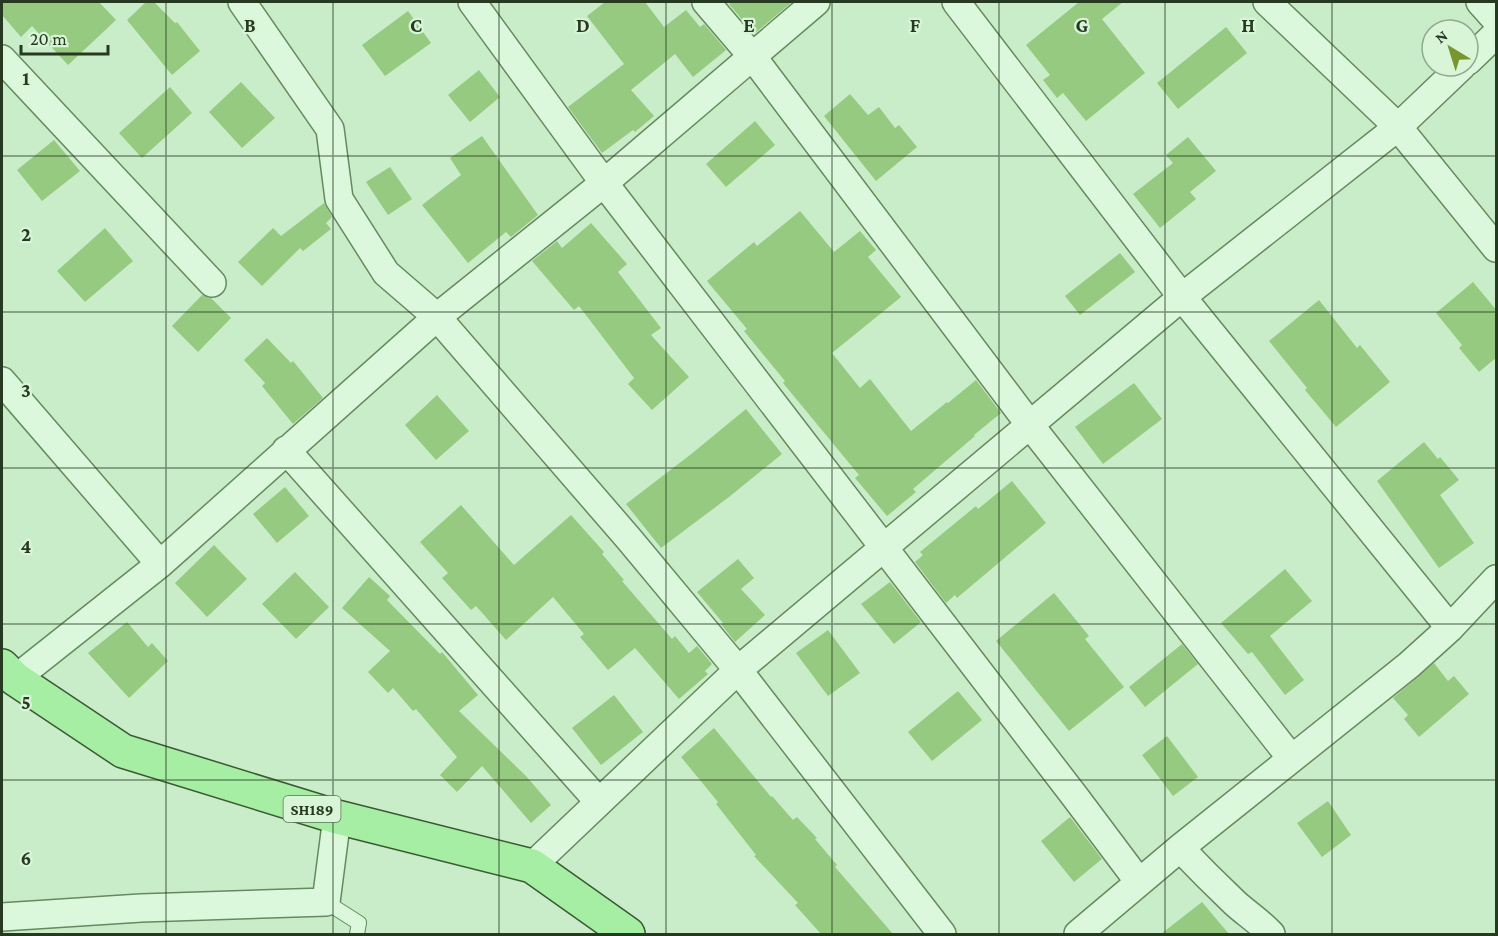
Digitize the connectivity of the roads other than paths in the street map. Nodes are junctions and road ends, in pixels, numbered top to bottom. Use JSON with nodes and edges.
{"nodes":[{"id":1,"x":242,"y":2,"type":"edge"},
{"id":2,"x":472,"y":2,"type":"edge"},
{"id":3,"x":706,"y":2,"type":"edge"},
{"id":4,"x":816,"y":2,"type":"edge"},
{"id":5,"x":956,"y":2,"type":"edge"},
{"id":6,"x":1267,"y":2,"type":"edge"},
{"id":7,"x":1480,"y":2,"type":"edge"},
{"id":8,"x":1497,"y":20,"type":"edge"},
{"id":9,"x":1497,"y":34,"type":"edge"},
{"id":10,"x":1480,"y":50,"type":"edge"},
{"id":11,"x":752,"y":56,"type":"junction"},
{"id":12,"x":2,"y":59,"type":"edge"},
{"id":13,"x":1449,"y":78,"type":"edge"},
{"id":14,"x":1398,"y":127,"type":"junction"},
{"id":15,"x":604,"y":183,"type":"junction"},
{"id":16,"x":1497,"y":248,"type":"edge"},
{"id":17,"x":212,"y":283,"type":"dead end"},
{"id":18,"x":1182,"y":297,"type":"junction"},
{"id":19,"x":437,"y":316,"type":"junction"},
{"id":20,"x":2,"y":381,"type":"edge"},
{"id":21,"x":1030,"y":425,"type":"junction"},
{"id":22,"x":286,"y":450,"type":"junction"},
{"id":23,"x":883,"y":548,"type":"junction"},
{"id":24,"x":160,"y":564,"type":"junction"},
{"id":25,"x":1497,"y":579,"type":"edge"},
{"id":26,"x":1450,"y":628,"type":"junction"},
{"id":27,"x":738,"y":670,"type":"junction"},
{"id":28,"x":8,"y":673,"type":"edge"},
{"id":29,"x":1291,"y":758,"type":"junction"},
{"id":30,"x":599,"y":802,"type":"junction"},
{"id":31,"x":337,"y":817,"type":"junction"},
{"id":32,"x":1180,"y":848,"type":"junction"},
{"id":33,"x":532,"y":866,"type":"junction"},
{"id":34,"x":1139,"y":882,"type":"junction"},
{"id":35,"x":326,"y":902,"type":"junction"},
{"id":36,"x":2,"y":916,"type":"edge"},
{"id":37,"x":357,"y":934,"type":"edge"},
{"id":38,"x":628,"y":934,"type":"edge"},
{"id":39,"x":942,"y":934,"type":"edge"},
{"id":40,"x":1078,"y":934,"type":"edge"},
{"id":41,"x":1271,"y":934,"type":"edge"}],
"edges":[{"from":1,"to":19,"type":"street"},
{"from":2,"to":15,"type":"street"},
{"from":3,"to":11,"type":"street"},
{"from":4,"to":11,"type":"street"},
{"from":5,"to":18,"type":"street"},
{"from":6,"to":14,"type":"street"},
{"from":7,"to":8,"type":"street"},
{"from":9,"to":10,"type":"street"},
{"from":11,"to":15,"type":"street"},
{"from":11,"to":21,"type":"street"},
{"from":12,"to":17,"type":"street"},
{"from":13,"to":14,"type":"street"},
{"from":14,"to":16,"type":"street"},
{"from":14,"to":18,"type":"street"},
{"from":15,"to":19,"type":"street"},
{"from":15,"to":23,"type":"street"},
{"from":18,"to":21,"type":"street"},
{"from":18,"to":26,"type":"street"},
{"from":19,"to":22,"type":"street"},
{"from":19,"to":27,"type":"street"},
{"from":20,"to":24,"type":"street"},
{"from":21,"to":23,"type":"street"},
{"from":21,"to":29,"type":"street"},
{"from":22,"to":24,"type":"street"},
{"from":22,"to":30,"type":"street"},
{"from":23,"to":27,"type":"street"},
{"from":23,"to":34,"type":"street"},
{"from":24,"to":28,"type":"street"},
{"from":25,"to":26,"type":"street"},
{"from":26,"to":29,"type":"street"},
{"from":27,"to":30,"type":"street"},
{"from":27,"to":39,"type":"street"},
{"from":28,"to":31,"type":"main road","number":"SH189"},
{"from":29,"to":32,"type":"street"},
{"from":30,"to":33,"type":"street"},
{"from":31,"to":33,"type":"main road","number":"SH189"},
{"from":31,"to":35,"type":"street"},
{"from":32,"to":34,"type":"street"},
{"from":32,"to":41,"type":"street"},
{"from":33,"to":38,"type":"main road","number":"SH189"},
{"from":34,"to":40,"type":"street"},
{"from":35,"to":36,"type":"street"},
{"from":35,"to":37,"type":"lane"}]}
